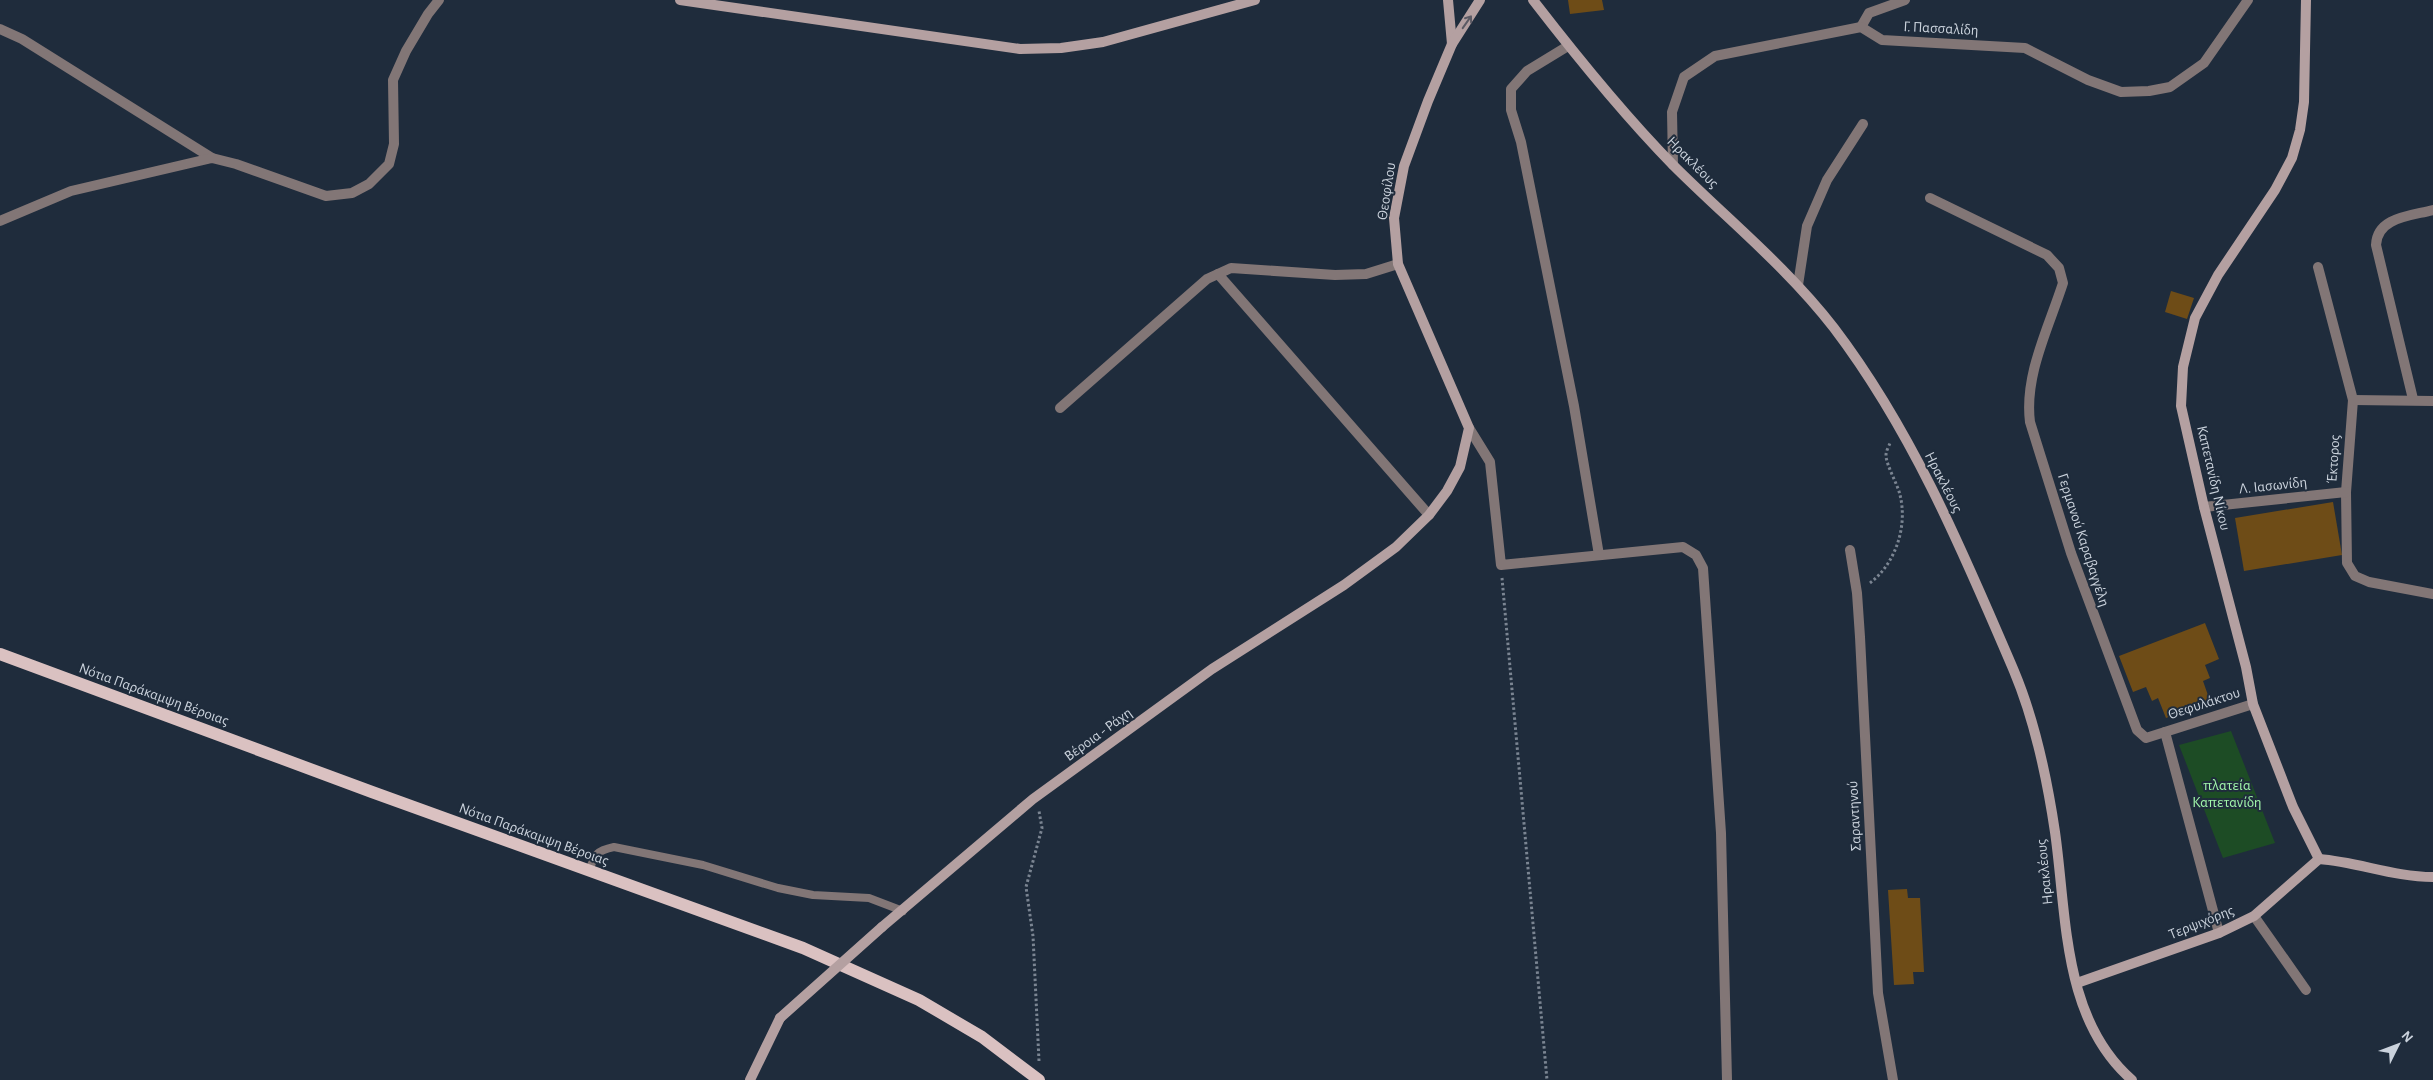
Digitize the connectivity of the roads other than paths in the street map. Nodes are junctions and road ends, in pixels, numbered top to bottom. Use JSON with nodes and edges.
{"nodes":[{"id":1,"x":439,"y":0,"type":"edge"},
{"id":2,"x":680,"y":0,"type":"edge"},
{"id":3,"x":1255,"y":0,"type":"edge"},
{"id":4,"x":1448,"y":0,"type":"edge"},
{"id":5,"x":1480,"y":0,"type":"edge"},
{"id":6,"x":1533,"y":0,"type":"edge"},
{"id":7,"x":1905,"y":0,"type":"edge"},
{"id":8,"x":2248,"y":0,"type":"edge"},
{"id":9,"x":2306,"y":0,"type":"edge"},
{"id":10,"x":1861,"y":27,"type":"junction"},
{"id":11,"x":0,"y":29,"type":"edge"},
{"id":12,"x":1452,"y":44,"type":"junction"},
{"id":13,"x":1568,"y":46,"type":"junction"},
{"id":14,"x":1862,"y":124,"type":"dead end"},
{"id":15,"x":212,"y":158,"type":"junction"},
{"id":16,"x":1673,"y":165,"type":"junction"},
{"id":17,"x":1930,"y":198,"type":"dead end"},
{"id":18,"x":2433,"y":210,"type":"edge"},
{"id":19,"x":0,"y":221,"type":"edge"},
{"id":20,"x":1398,"y":264,"type":"junction"},
{"id":21,"x":2318,"y":267,"type":"dead end"},
{"id":22,"x":1218,"y":274,"type":"junction"},
{"id":23,"x":1798,"y":285,"type":"junction"},
{"id":24,"x":2413,"y":399,"type":"junction"},
{"id":25,"x":2353,"y":400,"type":"junction"},
{"id":26,"x":2433,"y":401,"type":"edge"},
{"id":27,"x":1060,"y":408,"type":"dead end"},
{"id":28,"x":1469,"y":428,"type":"junction"},
{"id":29,"x":2346,"y":492,"type":"junction"},
{"id":30,"x":2204,"y":507,"type":"junction"},
{"id":31,"x":1429,"y":515,"type":"junction"},
{"id":32,"x":1850,"y":550,"type":"dead end"},
{"id":33,"x":1599,"y":555,"type":"junction"},
{"id":34,"x":2433,"y":594,"type":"edge"},
{"id":35,"x":0,"y":654,"type":"edge"},
{"id":36,"x":2253,"y":704,"type":"junction"},
{"id":37,"x":2165,"y":732,"type":"junction"},
{"id":38,"x":2319,"y":859,"type":"junction"},
{"id":39,"x":589,"y":871,"type":"junction"},
{"id":40,"x":2433,"y":877,"type":"edge"},
{"id":41,"x":902,"y":910,"type":"junction"},
{"id":42,"x":2254,"y":916,"type":"junction"},
{"id":43,"x":2219,"y":933,"type":"junction"},
{"id":44,"x":2076,"y":983,"type":"junction"},
{"id":45,"x":2306,"y":990,"type":"dead end"},
{"id":46,"x":750,"y":1080,"type":"edge"},
{"id":47,"x":1039,"y":1080,"type":"edge"},
{"id":48,"x":1728,"y":1080,"type":"edge"},
{"id":49,"x":1893,"y":1080,"type":"edge"},
{"id":50,"x":2132,"y":1080,"type":"edge"}],
"edges":[{"from":1,"to":15,"type":"street"},
{"from":2,"to":3,"type":"street"},
{"from":4,"to":12,"type":"street","name":"Θεοφίλου"},
{"from":12,"to":5,"type":"street","name":"Θεοφίλου","one_way":true},
{"from":6,"to":13,"type":"street","name":"Ηρακλέους"},
{"from":7,"to":10,"type":"street"},
{"from":8,"to":10,"type":"street","name":"Γ. Πασσαλίδη"},
{"from":9,"to":30,"type":"street","name":"Καπετανίδη Νίκου"},
{"from":10,"to":16,"type":"street"},
{"from":11,"to":15,"type":"street"},
{"from":12,"to":20,"type":"street","name":"Θεοφίλου"},
{"from":13,"to":16,"type":"street","name":"Ηρακλέους"},
{"from":13,"to":33,"type":"street"},
{"from":14,"to":23,"type":"street"},
{"from":15,"to":19,"type":"street"},
{"from":16,"to":23,"type":"street","name":"Ηρακλέους"},
{"from":17,"to":37,"type":"street","name":"Γερμανού Καραβαγγέλη"},
{"from":18,"to":24,"type":"street"},
{"from":20,"to":22,"type":"street"},
{"from":20,"to":28,"type":"street","name":"Θεοφίλου"},
{"from":21,"to":25,"type":"street","name":"Έκτορος"},
{"from":22,"to":27,"type":"street"},
{"from":22,"to":31,"type":"street"},
{"from":23,"to":44,"type":"street","name":"Ηρακλέους"},
{"from":24,"to":25,"type":"street"},
{"from":24,"to":26,"type":"street"},
{"from":25,"to":29,"type":"street","name":"Έκτορος"},
{"from":28,"to":31,"type":"street","name":"Βέροια - Ράχη"},
{"from":28,"to":33,"type":"street"},
{"from":29,"to":30,"type":"street","name":"Λ. Ιασωνίδη"},
{"from":29,"to":34,"type":"street","name":"Έκτορος"},
{"from":30,"to":36,"type":"street","name":"Καπετανίδη Νίκου"},
{"from":31,"to":41,"type":"street","name":"Βέροια - Ράχη"},
{"from":32,"to":49,"type":"street","name":"Σαραντηνού"},
{"from":33,"to":48,"type":"street"},
{"from":35,"to":39,"type":"main road","name":"Νότια Παράκαμψη Βέροιας"},
{"from":36,"to":37,"type":"street","name":"Θεφυλάκτου"},
{"from":36,"to":38,"type":"street","name":"Καπετανίδη Νίκου"},
{"from":37,"to":43,"type":"street"},
{"from":38,"to":40,"type":"street"},
{"from":38,"to":42,"type":"street","name":"Τερψιχόρης"},
{"from":39,"to":41,"type":"lane"},
{"from":39,"to":47,"type":"main road","name":"Νότια Παράκαμψη Βέροιας"},
{"from":41,"to":46,"type":"street","name":"Βέροια - Ράχη","bridge":true},
{"from":42,"to":43,"type":"street","name":"Τερψιχόρης"},
{"from":42,"to":45,"type":"street"},
{"from":43,"to":44,"type":"street","name":"Τερψιχόρης"},
{"from":44,"to":50,"type":"street","name":"Ηρακλέους"}]}
